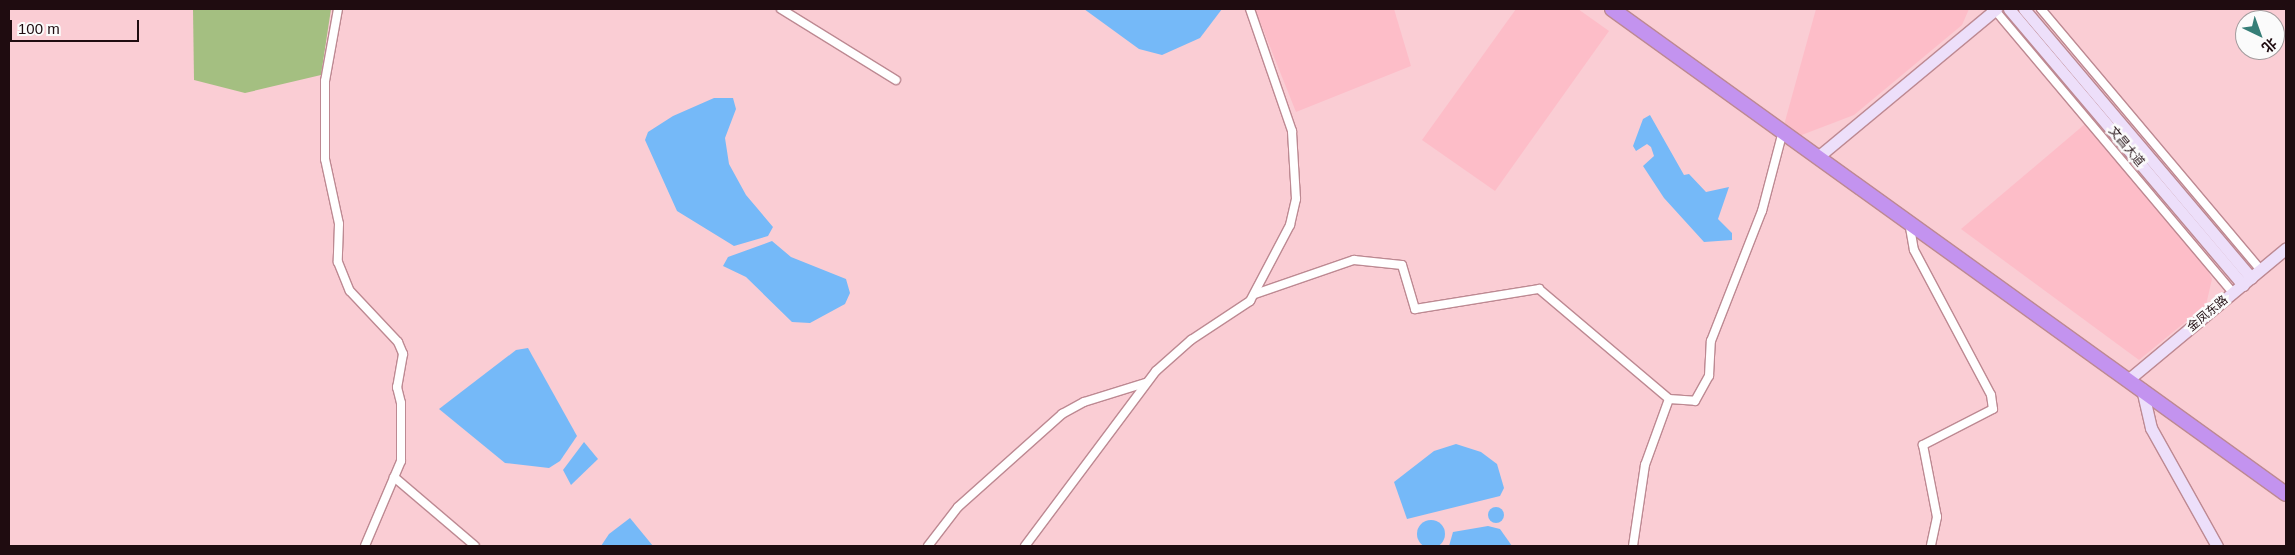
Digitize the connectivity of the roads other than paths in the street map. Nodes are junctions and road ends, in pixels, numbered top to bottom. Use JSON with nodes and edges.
{"nodes":[{"id":1,"x":338,"y":9,"type":"edge"},
{"id":2,"x":782,"y":9,"type":"edge"},
{"id":3,"x":1250,"y":9,"type":"edge"},
{"id":4,"x":1612,"y":9,"type":"edge"},
{"id":5,"x":1995,"y":9,"type":"edge"},
{"id":6,"x":2009,"y":9,"type":"edge"},
{"id":7,"x":2024,"y":9,"type":"edge"},
{"id":8,"x":2041,"y":9,"type":"edge"},
{"id":9,"x":896,"y":80,"type":"dead end"},
{"id":10,"x":1783,"y":130,"type":"junction"},
{"id":11,"x":1819,"y":156,"type":"junction"},
{"id":12,"x":1909,"y":220,"type":"junction"},
{"id":13,"x":2286,"y":248,"type":"edge"},
{"id":14,"x":2261,"y":270,"type":"junction"},
{"id":15,"x":2247,"y":281,"type":"junction"},
{"id":16,"x":2233,"y":293,"type":"junction"},
{"id":17,"x":1255,"y":294,"type":"junction"},
{"id":18,"x":2129,"y":380,"type":"junction"},
{"id":19,"x":1145,"y":384,"type":"junction"},
{"id":20,"x":2142,"y":389,"type":"junction"},
{"id":21,"x":1669,"y":398,"type":"junction"},
{"id":22,"x":394,"y":477,"type":"junction"},
{"id":23,"x":2284,"y":488,"type":"edge"},
{"id":24,"x":366,"y":546,"type":"edge"},
{"id":25,"x":475,"y":546,"type":"edge"},
{"id":26,"x":928,"y":546,"type":"edge"},
{"id":27,"x":1025,"y":546,"type":"edge"},
{"id":28,"x":1633,"y":546,"type":"edge"},
{"id":29,"x":1931,"y":546,"type":"edge"},
{"id":30,"x":2218,"y":546,"type":"edge"}],
"edges":[{"from":1,"to":22,"type":"street"},
{"from":2,"to":9,"type":"street"},
{"from":3,"to":17,"type":"street"},
{"from":4,"to":10,"type":"highway"},
{"from":5,"to":11,"type":"main road"},
{"from":5,"to":16,"type":"street"},
{"from":6,"to":15,"type":"main road","name":"文昌大道"},
{"from":7,"to":15,"type":"main road","name":"文昌大道"},
{"from":8,"to":14,"type":"street"},
{"from":10,"to":11,"type":"highway"},
{"from":10,"to":21,"type":"street"},
{"from":11,"to":12,"type":"highway"},
{"from":12,"to":18,"type":"highway"},
{"from":12,"to":29,"type":"street"},
{"from":13,"to":14,"type":"main road","name":"金凤东路"},
{"from":14,"to":15,"type":"main road","name":"金凤东路"},
{"from":15,"to":16,"type":"main road","name":"金凤东路"},
{"from":16,"to":18,"type":"main road","name":"金凤东路"},
{"from":17,"to":19,"type":"street"},
{"from":17,"to":21,"type":"street"},
{"from":18,"to":20,"type":"highway"},
{"from":19,"to":26,"type":"street"},
{"from":19,"to":27,"type":"street"},
{"from":20,"to":23,"type":"highway"},
{"from":20,"to":30,"type":"main road"},
{"from":21,"to":28,"type":"street"},
{"from":22,"to":24,"type":"street"},
{"from":22,"to":25,"type":"street"}]}
